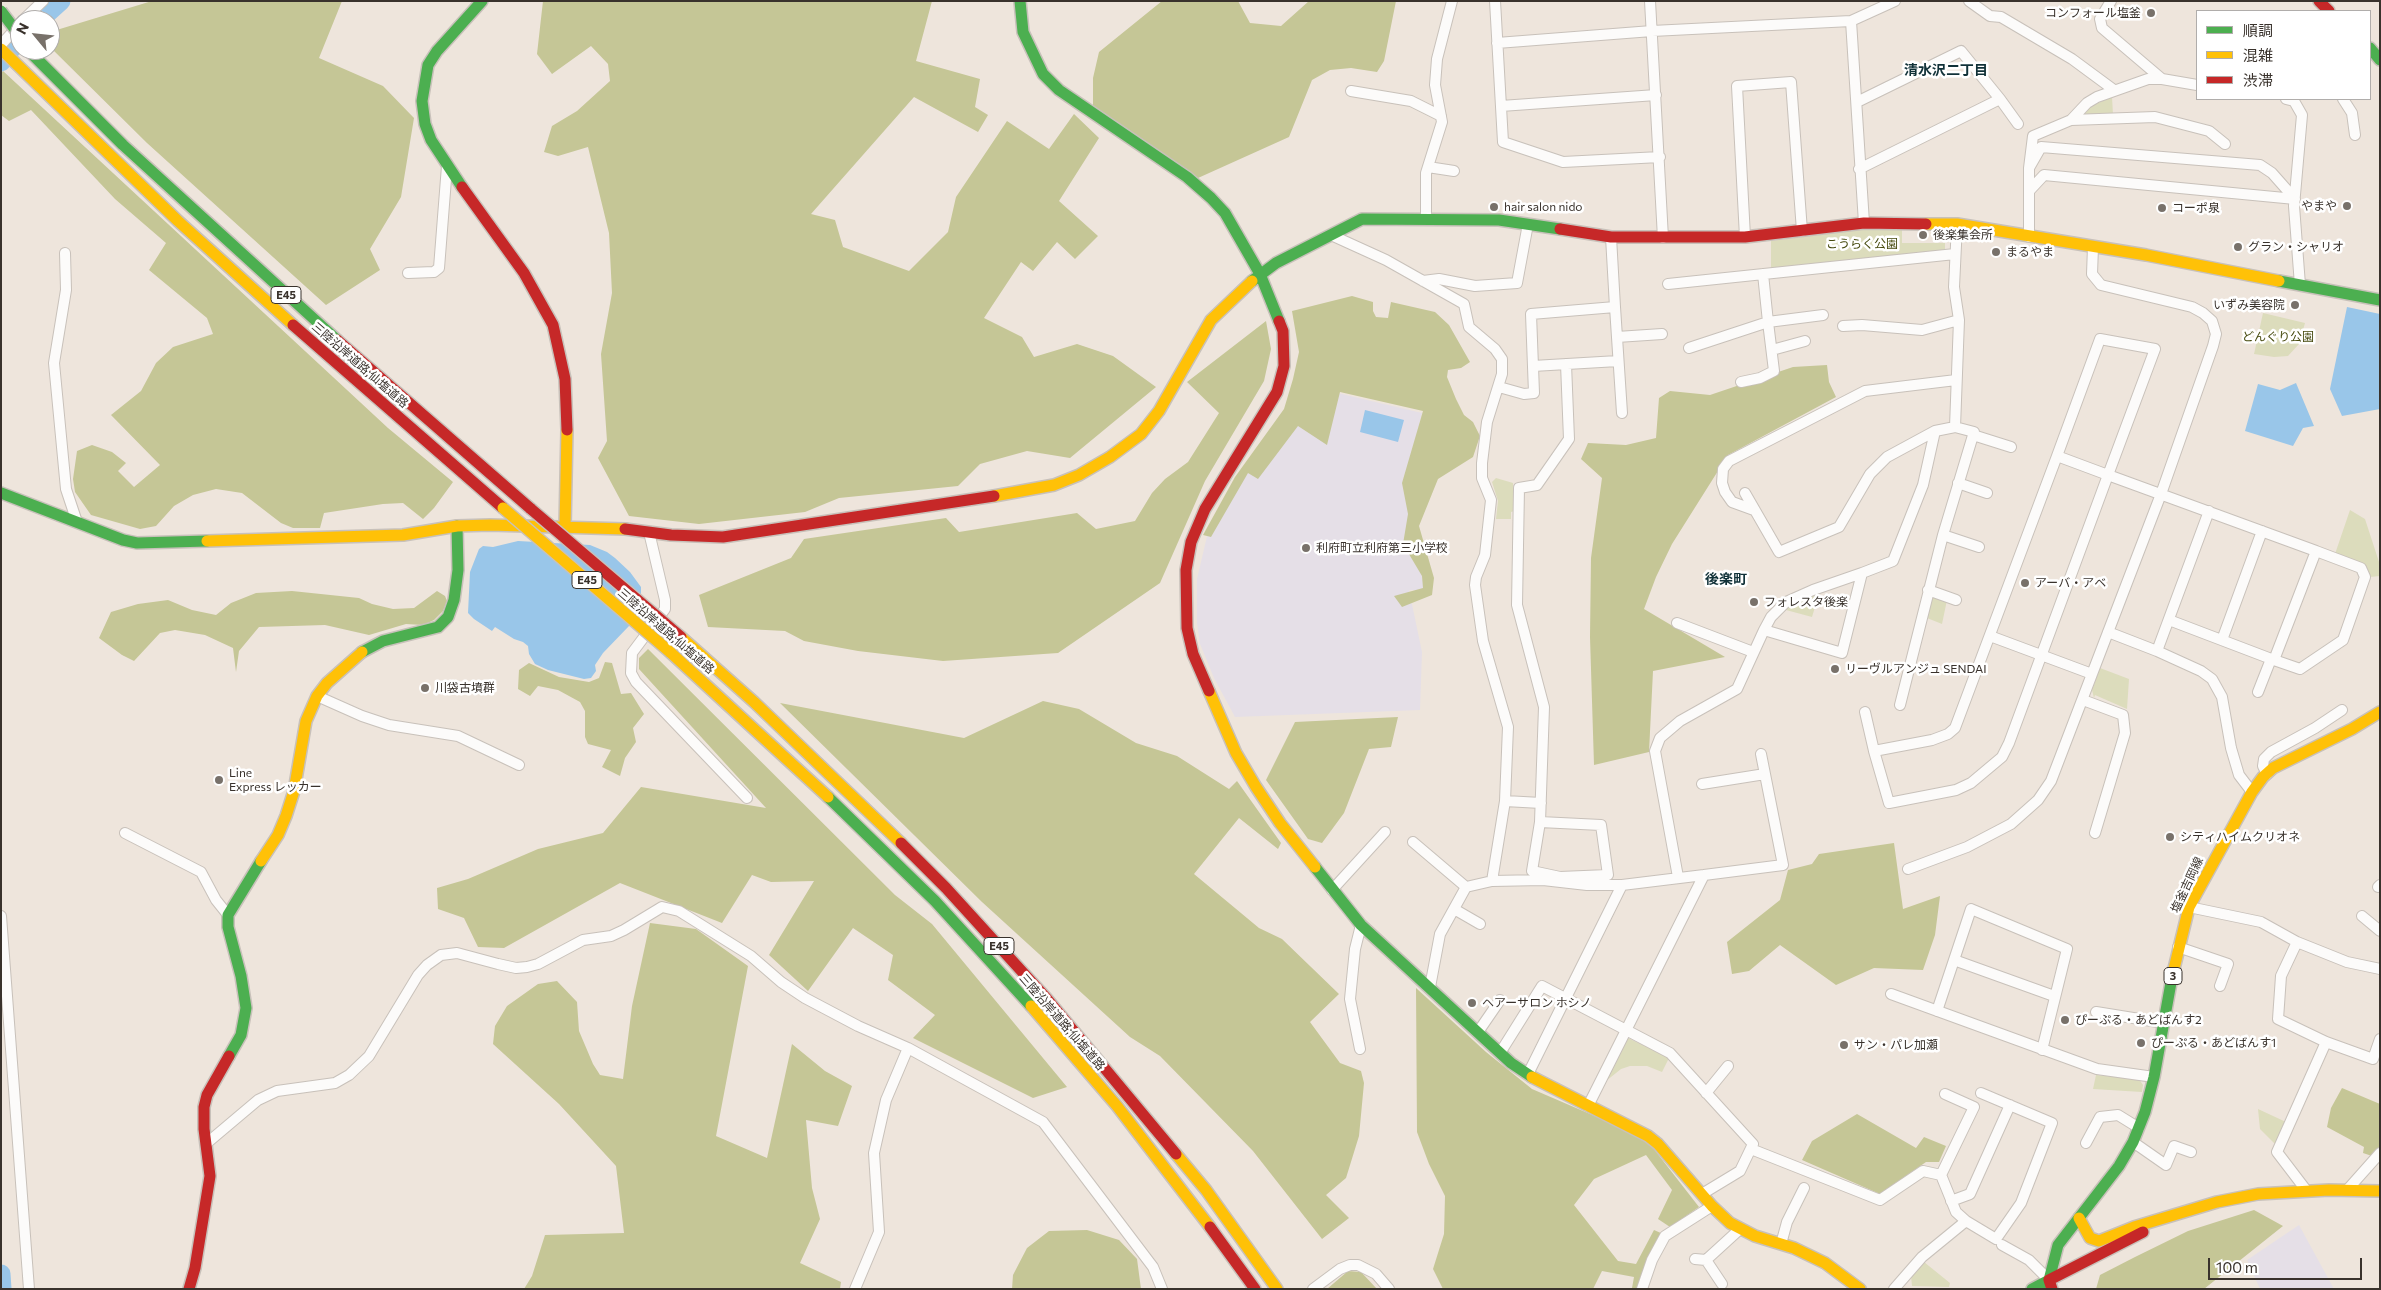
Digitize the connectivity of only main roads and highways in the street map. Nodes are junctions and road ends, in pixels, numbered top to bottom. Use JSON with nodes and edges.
{"nodes":[{"id":1,"x":482,"y":1,"type":"edge"},
{"id":2,"x":1020,"y":1,"type":"edge"},
{"id":3,"x":2319,"y":1,"type":"edge"},
{"id":4,"x":2328,"y":10,"type":"edge"},
{"id":5,"x":1,"y":11,"type":"edge"},
{"id":6,"x":1,"y":23,"type":"edge"},
{"id":7,"x":10,"y":23,"type":"edge"},
{"id":8,"x":10,"y":32,"type":"edge"},
{"id":9,"x":1,"y":49,"type":"edge"},
{"id":10,"x":2371,"y":49,"type":"edge"},
{"id":11,"x":38,"y":60,"type":"edge"},
{"id":12,"x":2380,"y":60,"type":"edge"},
{"id":13,"x":1260,"y":274,"type":"junction"},
{"id":14,"x":2380,"y":300,"type":"edge"},
{"id":15,"x":1,"y":493,"type":"edge"},
{"id":16,"x":457,"y":526,"type":"junction"},
{"id":17,"x":564,"y":527,"type":"junction"},
{"id":18,"x":2380,"y":712,"type":"edge"},
{"id":19,"x":2380,"y":1191,"type":"edge"},
{"id":20,"x":2172,"y":1217,"type":"junction"},
{"id":21,"x":2079,"y":1218,"type":"junction"},
{"id":22,"x":2050,"y":1284,"type":"edge"},
{"id":23,"x":189,"y":1289,"type":"edge"},
{"id":24,"x":1255,"y":1289,"type":"edge"},
{"id":25,"x":1277,"y":1289,"type":"edge"},
{"id":26,"x":1860,"y":1289,"type":"edge"},
{"id":27,"x":2032,"y":1289,"type":"edge"}],
"edges":[{"from":1,"to":17,"type":"main road"},
{"from":2,"to":13,"type":"main road"},
{"from":3,"to":4,"type":"main road"},
{"from":5,"to":7,"type":"main road","bridge":true},
{"from":6,"to":8,"type":"main road"},
{"from":9,"to":24,"type":"main road","name":"三陸沿岸道路;仙塩道路","number":"E45","bridge":true},
{"from":10,"to":12,"type":"main road"},
{"from":11,"to":25,"type":"main road","name":"三陸沿岸道路;仙塩道路","number":"E45","bridge":true},
{"from":13,"to":14,"type":"main road"},
{"from":13,"to":17,"type":"main road"},
{"from":13,"to":26,"type":"main road"},
{"from":15,"to":16,"type":"main road"},
{"from":16,"to":17,"type":"main road"},
{"from":16,"to":23,"type":"main road"},
{"from":18,"to":21,"type":"main road","name":"塩釜吉岡線","number":"3"},
{"from":19,"to":20,"type":"main road"},
{"from":20,"to":21,"type":"main road"},
{"from":20,"to":22,"type":"main road"},
{"from":21,"to":22,"type":"main road","name":"塩釜吉岡線","number":"3"},
{"from":22,"to":27,"type":"main road"}]}
